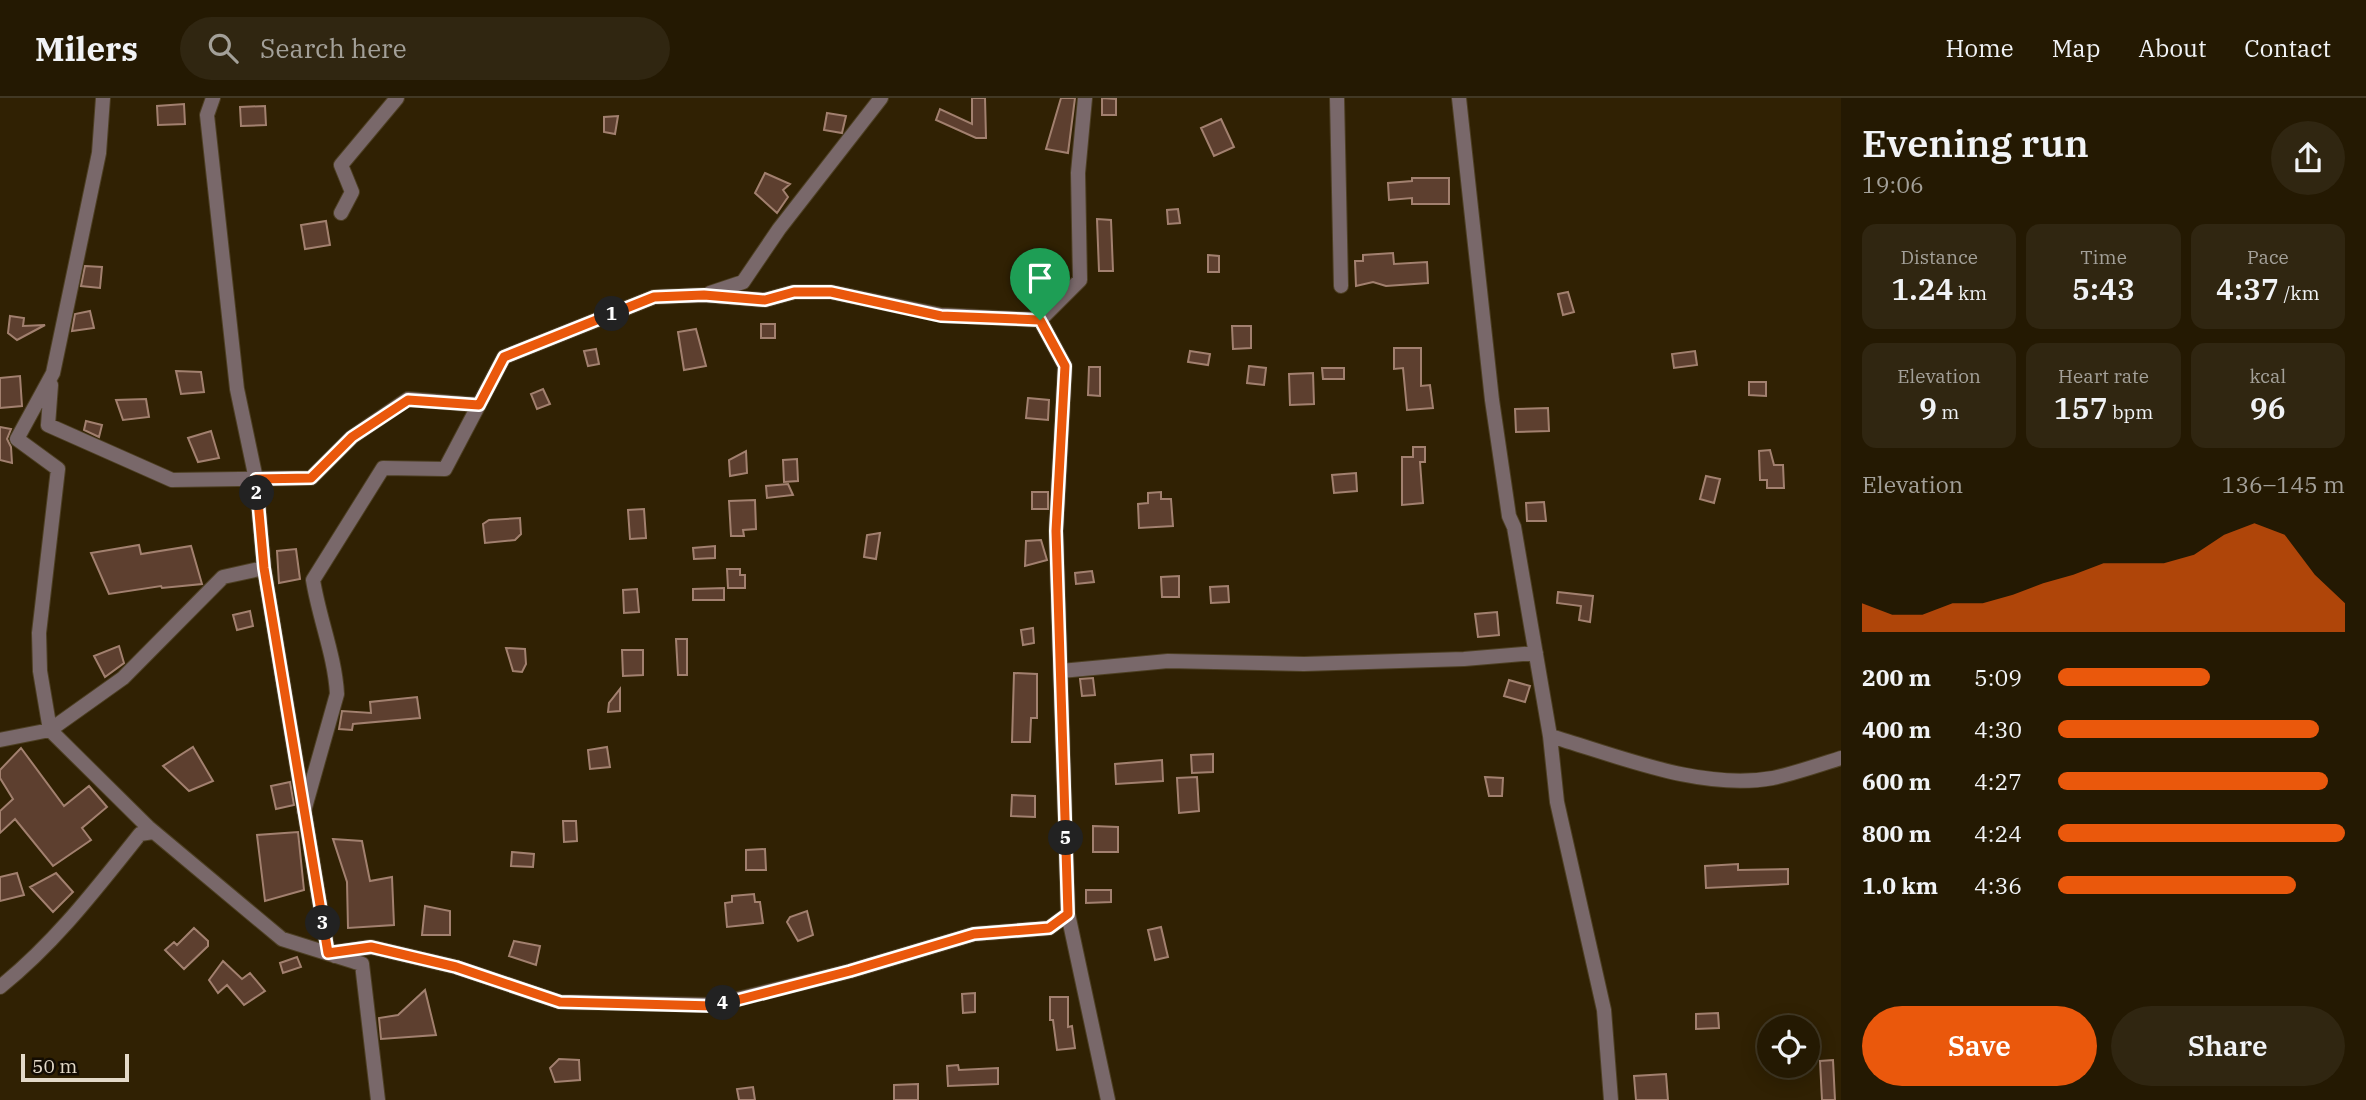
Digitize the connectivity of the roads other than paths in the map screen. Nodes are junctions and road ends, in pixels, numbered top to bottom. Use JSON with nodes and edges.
{"nodes":[{"id":1,"x":103,"y":98,"type":"edge"},
{"id":2,"x":213,"y":98,"type":"edge"},
{"id":3,"x":397,"y":98,"type":"edge"},
{"id":4,"x":881,"y":98,"type":"edge"},
{"id":5,"x":1085,"y":98,"type":"edge"},
{"id":6,"x":1337,"y":98,"type":"edge"},
{"id":7,"x":1459,"y":98,"type":"edge"},
{"id":8,"x":341,"y":214,"type":"dead end"},
{"id":9,"x":1341,"y":286,"type":"dead end"},
{"id":10,"x":704,"y":295,"type":"junction"},
{"id":11,"x":1040,"y":320,"type":"junction"},
{"id":12,"x":52,"y":373,"type":"junction"},
{"id":13,"x":479,"y":405,"type":"junction"},
{"id":14,"x":256,"y":479,"type":"junction"},
{"id":15,"x":264,"y":568,"type":"junction"},
{"id":16,"x":1536,"y":653,"type":"junction"},
{"id":17,"x":1061,"y":671,"type":"junction"},
{"id":18,"x":50,"y":730,"type":"junction"},
{"id":19,"x":1550,"y":736,"type":"junction"},
{"id":20,"x":0,"y":740,"type":"edge"},
{"id":21,"x":1841,"y":758,"type":"edge"},
{"id":22,"x":303,"y":811,"type":"junction"},
{"id":23,"x":153,"y":832,"type":"junction"},
{"id":24,"x":1068,"y":914,"type":"junction"},
{"id":25,"x":328,"y":953,"type":"junction"},
{"id":26,"x":351,"y":961,"type":"junction"},
{"id":27,"x":0,"y":987,"type":"edge"},
{"id":28,"x":378,"y":1100,"type":"edge"},
{"id":29,"x":1108,"y":1100,"type":"edge"},
{"id":30,"x":1611,"y":1100,"type":"edge"}],
"edges":[{"from":1,"to":12,"type":"street"},
{"from":2,"to":14,"type":"street"},
{"from":3,"to":8,"type":"street"},
{"from":4,"to":10,"type":"street"},
{"from":5,"to":11,"type":"street"},
{"from":6,"to":9,"type":"street"},
{"from":7,"to":16,"type":"street"},
{"from":10,"to":11,"type":"street"},
{"from":10,"to":13,"type":"street"},
{"from":11,"to":17,"type":"street"},
{"from":12,"to":14,"type":"street"},
{"from":12,"to":18,"type":"street"},
{"from":13,"to":14,"type":"street"},
{"from":13,"to":22,"type":"street"},
{"from":14,"to":15,"type":"street"},
{"from":15,"to":18,"type":"street"},
{"from":15,"to":22,"type":"street"},
{"from":16,"to":17,"type":"street"},
{"from":16,"to":19,"type":"street"},
{"from":17,"to":24,"type":"street"},
{"from":18,"to":20,"type":"street"},
{"from":18,"to":23,"type":"street"},
{"from":19,"to":21,"type":"street"},
{"from":19,"to":30,"type":"street"},
{"from":22,"to":25,"type":"street"},
{"from":23,"to":26,"type":"street"},
{"from":23,"to":27,"type":"street"},
{"from":24,"to":25,"type":"street"},
{"from":24,"to":29,"type":"street"},
{"from":25,"to":26,"type":"street"},
{"from":26,"to":28,"type":"street"}]}
